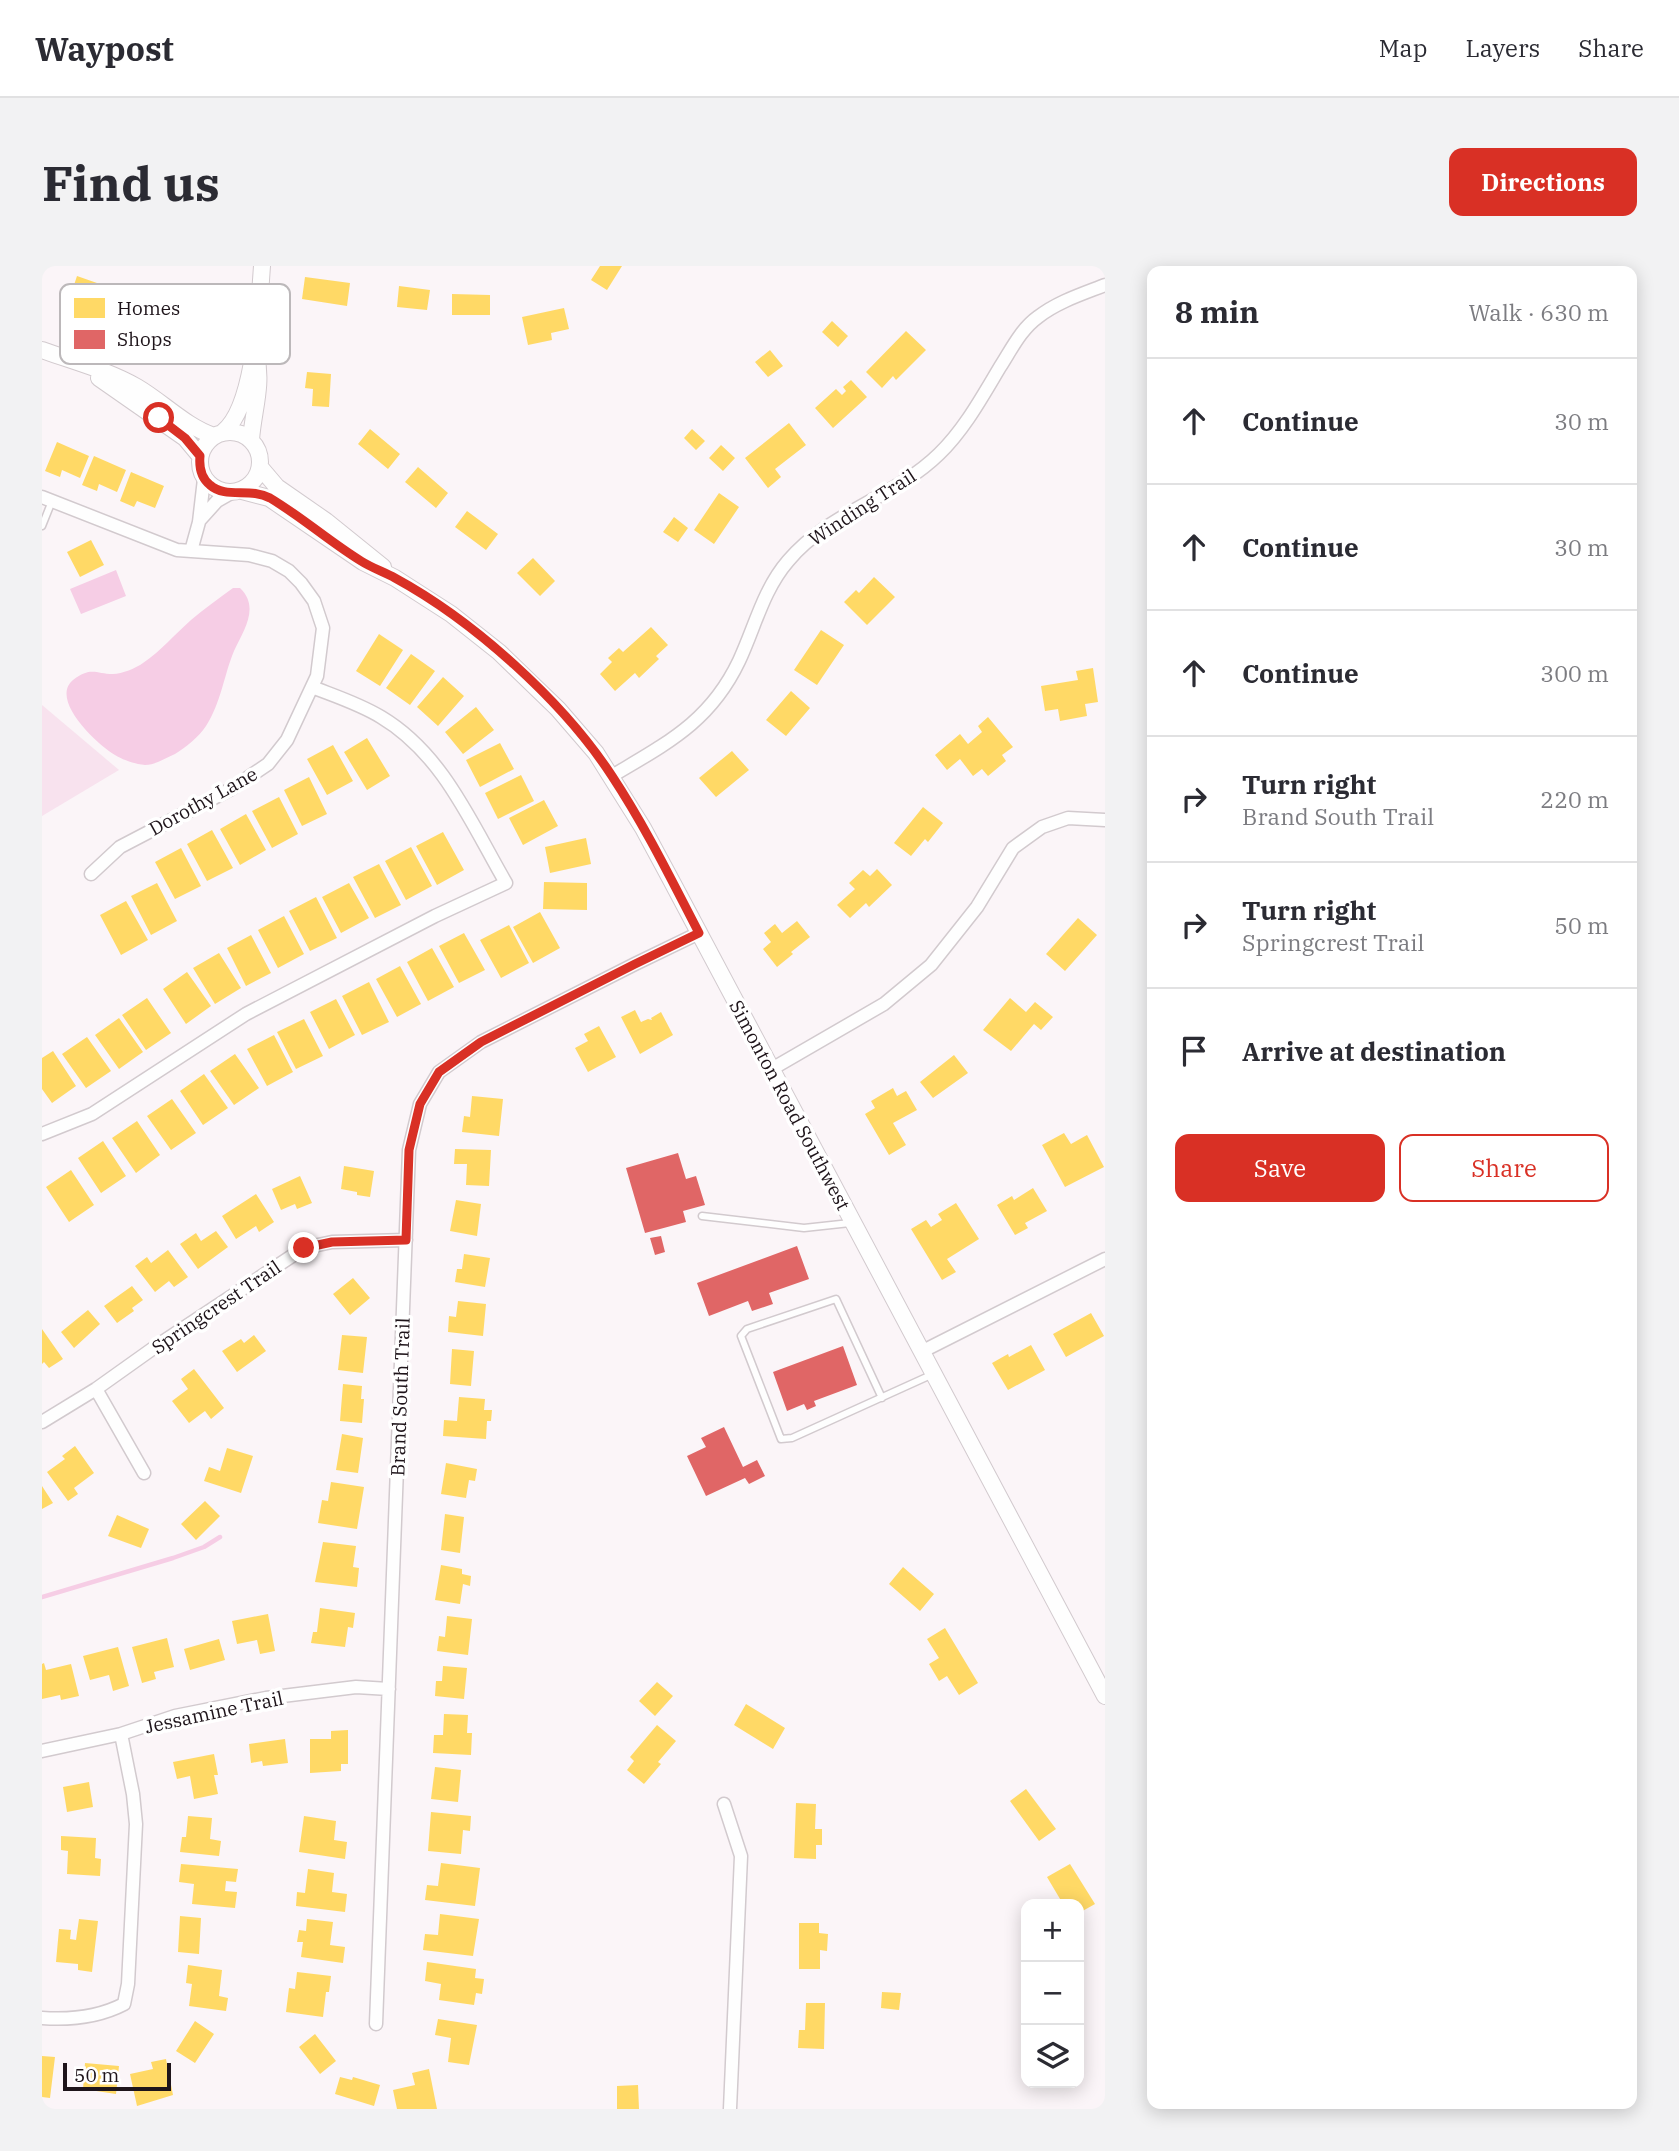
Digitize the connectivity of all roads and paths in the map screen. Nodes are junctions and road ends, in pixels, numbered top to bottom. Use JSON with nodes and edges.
{"nodes":[{"id":1,"x":262,"y":266,"type":"edge"},
{"id":2,"x":261,"y":284,"type":"edge"},
{"id":3,"x":1105,"y":285,"type":"edge"},
{"id":4,"x":42,"y":350,"type":"edge"},
{"id":5,"x":60,"y":357,"type":"edge"},
{"id":6,"x":252,"y":364,"type":"edge"},
{"id":7,"x":258,"y":364,"type":"edge"},
{"id":8,"x":83,"y":365,"type":"joint"},
{"id":9,"x":219,"y":434,"type":"junction"},
{"id":10,"x":251,"y":440,"type":"junction"},
{"id":11,"x":200,"y":456,"type":"junction"},
{"id":12,"x":260,"y":467,"type":"junction"},
{"id":13,"x":204,"y":479,"type":"junction"},
{"id":14,"x":236,"y":492,"type":"junction"},
{"id":15,"x":47,"y":499,"type":"edge"},
{"id":16,"x":199,"y":522,"type":"junction"},
{"id":17,"x":42,"y":526,"type":"edge"},
{"id":18,"x":191,"y":551,"type":"junction"},
{"id":19,"x":395,"y":578,"type":"junction"},
{"id":20,"x":312,"y":687,"type":"junction"},
{"id":21,"x":612,"y":776,"type":"junction"},
{"id":22,"x":1105,"y":820,"type":"edge"},
{"id":23,"x":91,"y":874,"type":"dead end"},
{"id":24,"x":699,"y":933,"type":"junction"},
{"id":25,"x":770,"y":1070,"type":"junction"},
{"id":26,"x":42,"y":1134,"type":"edge"},
{"id":27,"x":702,"y":1216,"type":"dead end"},
{"id":28,"x":852,"y":1223,"type":"junction"},
{"id":29,"x":406,"y":1240,"type":"junction"},
{"id":30,"x":1105,"y":1259,"type":"edge"},
{"id":31,"x":921,"y":1352,"type":"junction"},
{"id":32,"x":933,"y":1374,"type":"junction"},
{"id":33,"x":96,"y":1389,"type":"junction"},
{"id":34,"x":882,"y":1398,"type":"junction"},
{"id":35,"x":42,"y":1422,"type":"edge"},
{"id":36,"x":144,"y":1473,"type":"dead end"},
{"id":37,"x":388,"y":1689,"type":"junction"},
{"id":38,"x":1105,"y":1696,"type":"edge"},
{"id":39,"x":121,"y":1734,"type":"junction"},
{"id":40,"x":42,"y":1751,"type":"edge"},
{"id":41,"x":724,"y":1804,"type":"dead end"},
{"id":42,"x":42,"y":2018,"type":"edge"},
{"id":43,"x":376,"y":2024,"type":"dead end"},
{"id":44,"x":730,"y":2109,"type":"edge"}],
"edges":[{"from":1,"to":2,"type":"street"},
{"from":3,"to":21,"type":"street","name":"Winding Trail"},
{"from":4,"to":5,"type":"street"},
{"from":6,"to":9,"type":"street"},
{"from":7,"to":10,"type":"street"},
{"from":8,"to":9,"type":"street"},
{"from":8,"to":11,"type":"street"},
{"from":9,"to":10,"type":"street"},
{"from":9,"to":11,"type":"street"},
{"from":10,"to":12,"type":"street"},
{"from":11,"to":13,"type":"street"},
{"from":12,"to":14,"type":"street"},
{"from":12,"to":19,"type":"street","name":"Simonton Road Southwest"},
{"from":13,"to":14,"type":"street"},
{"from":13,"to":16,"type":"street"},
{"from":14,"to":16,"type":"street"},
{"from":14,"to":19,"type":"street","name":"Simonton Road Southwest"},
{"from":15,"to":17,"type":"lane"},
{"from":15,"to":18,"type":"street","name":"Dorothy Lane"},
{"from":16,"to":18,"type":"street"},
{"from":18,"to":20,"type":"street","name":"Dorothy Lane"},
{"from":19,"to":21,"type":"street","name":"Simonton Road Southwest"},
{"from":20,"to":23,"type":"street","name":"Dorothy Lane"},
{"from":20,"to":26,"type":"street"},
{"from":21,"to":24,"type":"street","name":"Simonton Road Southwest"},
{"from":22,"to":25,"type":"street"},
{"from":24,"to":25,"type":"street","name":"Simonton Road Southwest"},
{"from":24,"to":29,"type":"street","name":"Brand South Trail"},
{"from":25,"to":28,"type":"street","name":"Simonton Road Southwest"},
{"from":27,"to":28,"type":"lane"},
{"from":28,"to":31,"type":"street","name":"Simonton Road Southwest"},
{"from":29,"to":33,"type":"street","name":"Springcrest Trail"},
{"from":29,"to":37,"type":"street","name":"Brand South Trail"},
{"from":30,"to":31,"type":"street"},
{"from":31,"to":32,"type":"street","name":"Simonton Road Southwest"},
{"from":32,"to":34,"type":"lane"},
{"from":32,"to":38,"type":"street","name":"Simonton Road Southwest"},
{"from":33,"to":35,"type":"street","name":"Springcrest Trail"},
{"from":33,"to":36,"type":"street"},
{"from":34,"to":34,"type":"lane"},
{"from":37,"to":39,"type":"street","name":"Jessamine Trail"},
{"from":37,"to":43,"type":"street","name":"Brand South Trail"},
{"from":39,"to":40,"type":"street","name":"Jessamine Trail"},
{"from":39,"to":42,"type":"street"},
{"from":41,"to":44,"type":"street"}]}
